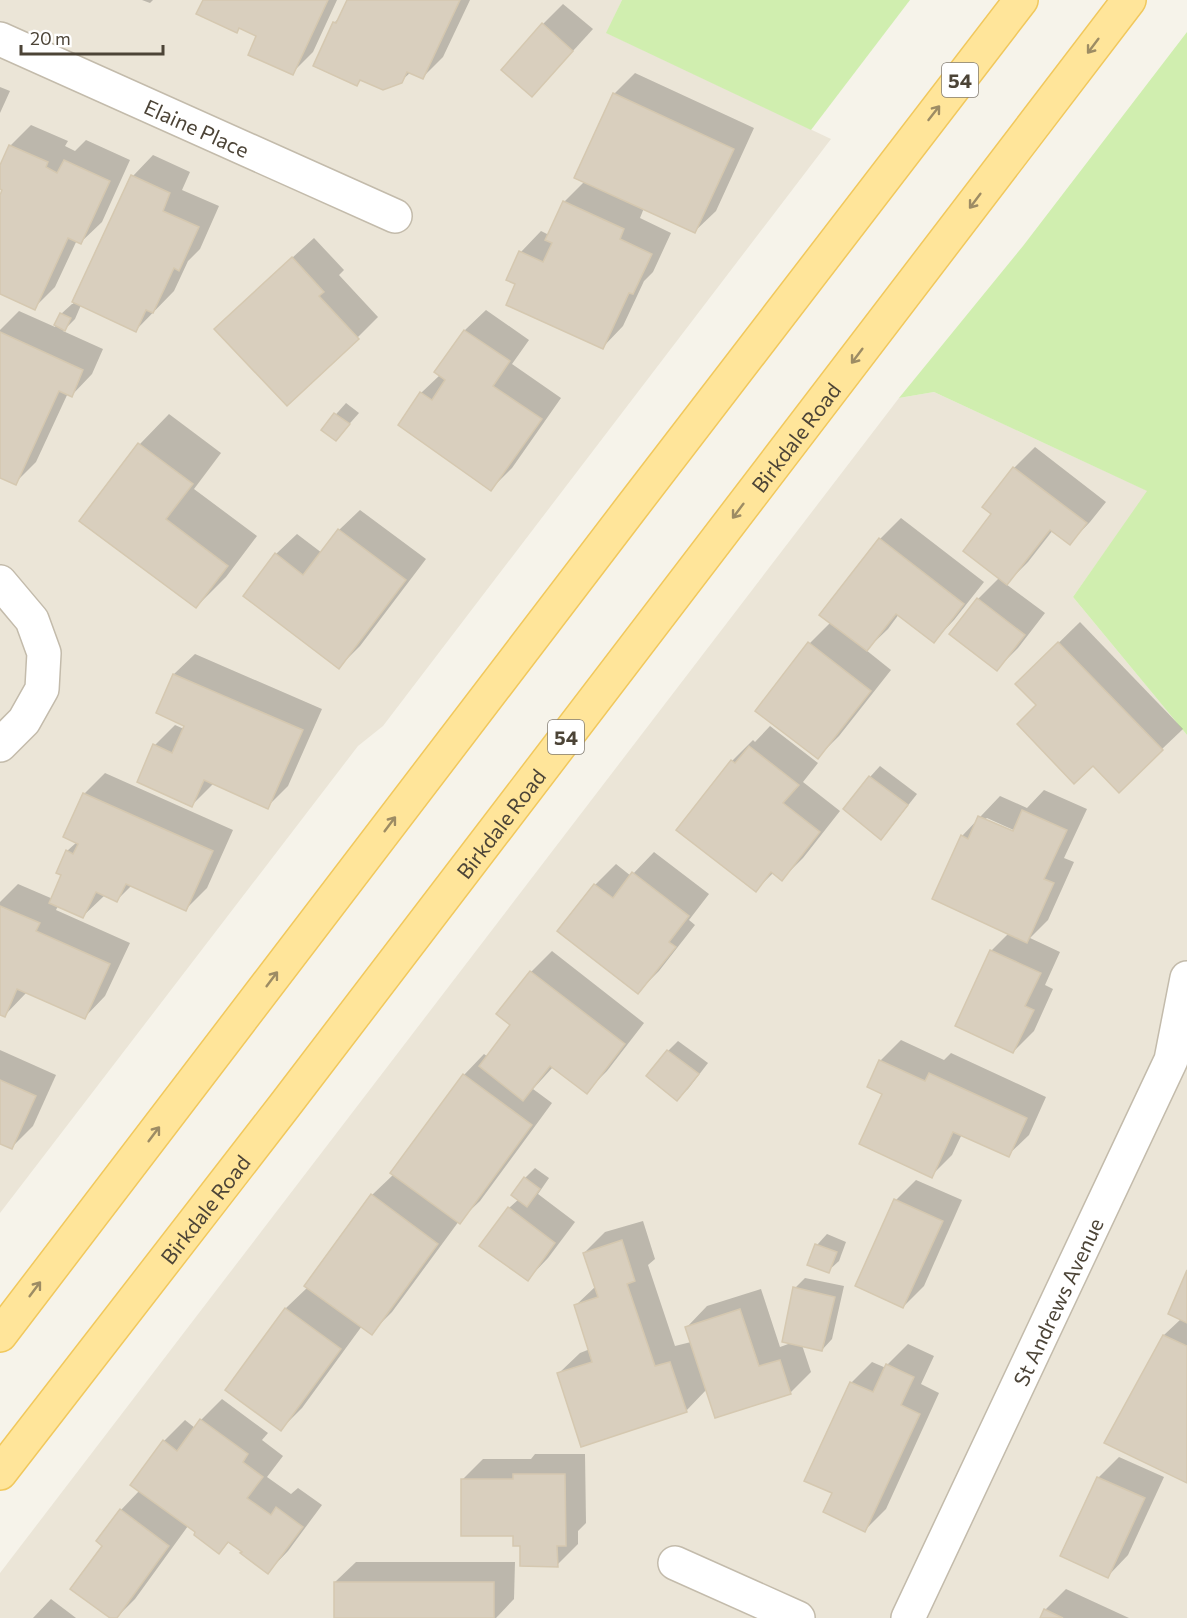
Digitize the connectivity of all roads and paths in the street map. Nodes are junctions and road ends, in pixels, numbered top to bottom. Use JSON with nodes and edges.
{"nodes":[{"id":1,"x":1021,"y":0,"type":"edge"},
{"id":2,"x":1129,"y":0,"type":"edge"},
{"id":3,"x":0,"y":39,"type":"edge"},
{"id":4,"x":395,"y":216,"type":"dead end"},
{"id":5,"x":0,"y":582,"type":"edge"},
{"id":6,"x":0,"y":745,"type":"edge"},
{"id":7,"x":1187,"y":978,"type":"edge"},
{"id":8,"x":0,"y":1335,"type":"edge"},
{"id":9,"x":0,"y":1473,"type":"edge"},
{"id":10,"x":675,"y":1563,"type":"dead end"},
{"id":11,"x":798,"y":1618,"type":"edge"},
{"id":12,"x":908,"y":1618,"type":"edge"}],
"edges":[{"from":8,"to":1,"type":"main road","number":"54","one_way":true},
{"from":2,"to":9,"type":"main road","name":"Birkdale Road","number":"54","one_way":true},
{"from":3,"to":4,"type":"street","name":"Elaine Place"},
{"from":5,"to":6,"type":"street"},
{"from":7,"to":12,"type":"street","name":"St Andrews Avenue"},
{"from":10,"to":11,"type":"street"}]}
